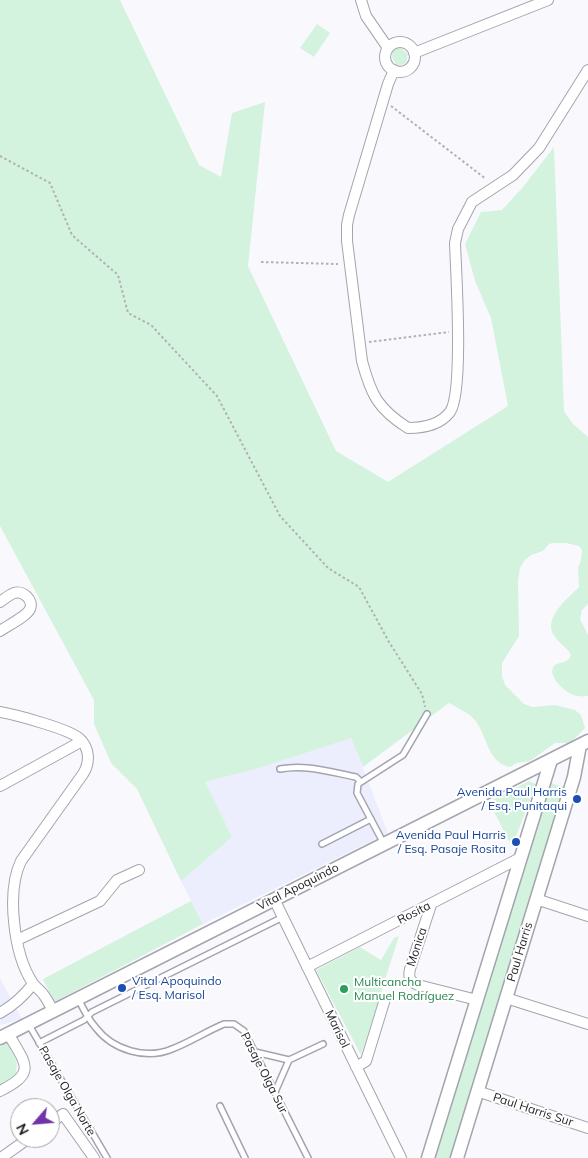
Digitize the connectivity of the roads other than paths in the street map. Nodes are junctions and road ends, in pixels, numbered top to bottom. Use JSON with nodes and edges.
{"nodes":[{"id":1,"x":361,"y":0,"type":"edge"},
{"id":2,"x":548,"y":0,"type":"edge"},
{"id":3,"x":388,"y":48,"type":"junction"},
{"id":4,"x":414,"y":53,"type":"junction"},
{"id":5,"x":394,"y":70,"type":"junction"},
{"id":6,"x":587,"y":75,"type":"edge"},
{"id":7,"x":0,"y":602,"type":"edge"},
{"id":8,"x":0,"y":631,"type":"edge"},
{"id":9,"x":0,"y":712,"type":"edge"},
{"id":10,"x":427,"y":714,"type":"road end"},
{"id":11,"x":82,"y":741,"type":"junction"},
{"id":12,"x":585,"y":746,"type":"edge"},
{"id":13,"x":551,"y":760,"type":"junction"},
{"id":14,"x":280,"y":769,"type":"dead end"},
{"id":15,"x":360,"y":781,"type":"junction"},
{"id":16,"x":0,"y":786,"type":"edge"},
{"id":17,"x":371,"y":819,"type":"junction"},
{"id":18,"x":322,"y":844,"type":"dead end"},
{"id":19,"x":384,"y":844,"type":"junction"},
{"id":20,"x":520,"y":858,"type":"junction"},
{"id":21,"x":139,"y":870,"type":"dead end"},
{"id":22,"x":274,"y":899,"type":"junction"},
{"id":23,"x":536,"y":899,"type":"junction"},
{"id":24,"x":431,"y":905,"type":"junction"},
{"id":25,"x":588,"y":916,"type":"edge"},
{"id":26,"x":283,"y":917,"type":"junction"},
{"id":27,"x":17,"y":940,"type":"junction"},
{"id":28,"x":307,"y":967,"type":"junction"},
{"id":29,"x":33,"y":984,"type":"junction"},
{"id":30,"x":78,"y":998,"type":"junction"},
{"id":31,"x":506,"y":998,"type":"junction"},
{"id":32,"x":385,"y":999,"type":"dead end"},
{"id":33,"x":477,"y":1000,"type":"junction"},
{"id":34,"x":53,"y":1011,"type":"junction"},
{"id":35,"x":0,"y":1013,"type":"edge"},
{"id":36,"x":88,"y":1016,"type":"junction"},
{"id":37,"x":28,"y":1023,"type":"junction"},
{"id":38,"x":588,"y":1024,"type":"edge"},
{"id":39,"x":3,"y":1035,"type":"edge"},
{"id":40,"x":39,"y":1043,"type":"junction"},
{"id":41,"x":323,"y":1044,"type":"dead end"},
{"id":42,"x":255,"y":1052,"type":"junction"},
{"id":43,"x":290,"y":1060,"type":"junction"},
{"id":44,"x":356,"y":1067,"type":"junction"},
{"id":45,"x":0,"y":1091,"type":"edge"},
{"id":46,"x":477,"y":1091,"type":"junction"},
{"id":47,"x":275,"y":1092,"type":"junction"},
{"id":48,"x":220,"y":1106,"type":"dead end"},
{"id":49,"x":60,"y":1116,"type":"edge"},
{"id":50,"x":588,"y":1128,"type":"edge"},
{"id":51,"x":15,"y":1148,"type":"edge"},
{"id":52,"x":1,"y":1158,"type":"edge"},
{"id":53,"x":94,"y":1158,"type":"edge"},
{"id":54,"x":107,"y":1158,"type":"edge"},
{"id":55,"x":245,"y":1158,"type":"edge"},
{"id":56,"x":308,"y":1158,"type":"edge"},
{"id":57,"x":401,"y":1158,"type":"edge"},
{"id":58,"x":428,"y":1158,"type":"edge"},
{"id":59,"x":457,"y":1158,"type":"edge"}],
"edges":[{"from":1,"to":3,"type":"street"},
{"from":2,"to":4,"type":"street"},
{"from":3,"to":4,"type":"street"},
{"from":3,"to":5,"type":"street"},
{"from":4,"to":5,"type":"street"},
{"from":5,"to":6,"type":"street"},
{"from":7,"to":8,"type":"street"},
{"from":9,"to":11,"type":"street"},
{"from":10,"to":15,"type":"lane"},
{"from":11,"to":16,"type":"street"},
{"from":11,"to":27,"type":"street"},
{"from":12,"to":13,"type":"street","name":"Vital Apoquindo"},
{"from":12,"to":23,"type":"street","name":"Paul Harris"},
{"from":13,"to":19,"type":"street","name":"Vital Apoquindo"},
{"from":13,"to":20,"type":"street"},
{"from":14,"to":15,"type":"lane"},
{"from":15,"to":17,"type":"lane"},
{"from":17,"to":18,"type":"lane"},
{"from":17,"to":19,"type":"lane"},
{"from":19,"to":22,"type":"street","name":"Vital Apoquindo"},
{"from":20,"to":24,"type":"street","name":"Rosita"},
{"from":20,"to":33,"type":"street"},
{"from":21,"to":27,"type":"street"},
{"from":22,"to":26,"type":"street","name":"Marisol"},
{"from":22,"to":30,"type":"street","name":"Vital Apoquindo"},
{"from":23,"to":25,"type":"street"},
{"from":23,"to":31,"type":"street","name":"Paul Harris"},
{"from":24,"to":28,"type":"street","name":"Rosita"},
{"from":24,"to":33,"type":"street","name":"Monica"},
{"from":26,"to":28,"type":"street","name":"Marisol"},
{"from":26,"to":36,"type":"lane"},
{"from":27,"to":29,"type":"street"},
{"from":28,"to":44,"type":"street","name":"Marisol"},
{"from":29,"to":34,"type":"street"},
{"from":29,"to":35,"type":"street"},
{"from":30,"to":34,"type":"street","name":"Vital Apoquindo"},
{"from":30,"to":36,"type":"lane","name":"Pasaje Olga Sur"},
{"from":31,"to":38,"type":"street"},
{"from":31,"to":46,"type":"street","name":"Paul Harris"},
{"from":32,"to":44,"type":"street"},
{"from":33,"to":58,"type":"street"},
{"from":34,"to":37,"type":"street","name":"Vital Apoquindo"},
{"from":36,"to":40,"type":"lane"},
{"from":36,"to":42,"type":"lane","name":"Pasaje Olga Sur"},
{"from":37,"to":39,"type":"street","name":"Vital Apoquindo"},
{"from":37,"to":40,"type":"lane","name":"Pasaje Olga Norte"},
{"from":39,"to":45,"type":"street"},
{"from":40,"to":54,"type":"lane","name":"Pasaje Olga Norte"},
{"from":41,"to":43,"type":"lane"},
{"from":42,"to":43,"type":"lane"},
{"from":42,"to":47,"type":"lane","name":"Pasaje Olga Sur"},
{"from":43,"to":47,"type":"lane"},
{"from":44,"to":57,"type":"street","name":"Marisol"},
{"from":46,"to":50,"type":"street","name":"Paul Harris Sur"},
{"from":46,"to":59,"type":"street","name":"Paul Harris"},
{"from":47,"to":56,"type":"lane","name":"Pasaje Olga Sur"},
{"from":48,"to":55,"type":"lane"},
{"from":49,"to":53,"type":"street"},
{"from":51,"to":52,"type":"street"}]}
